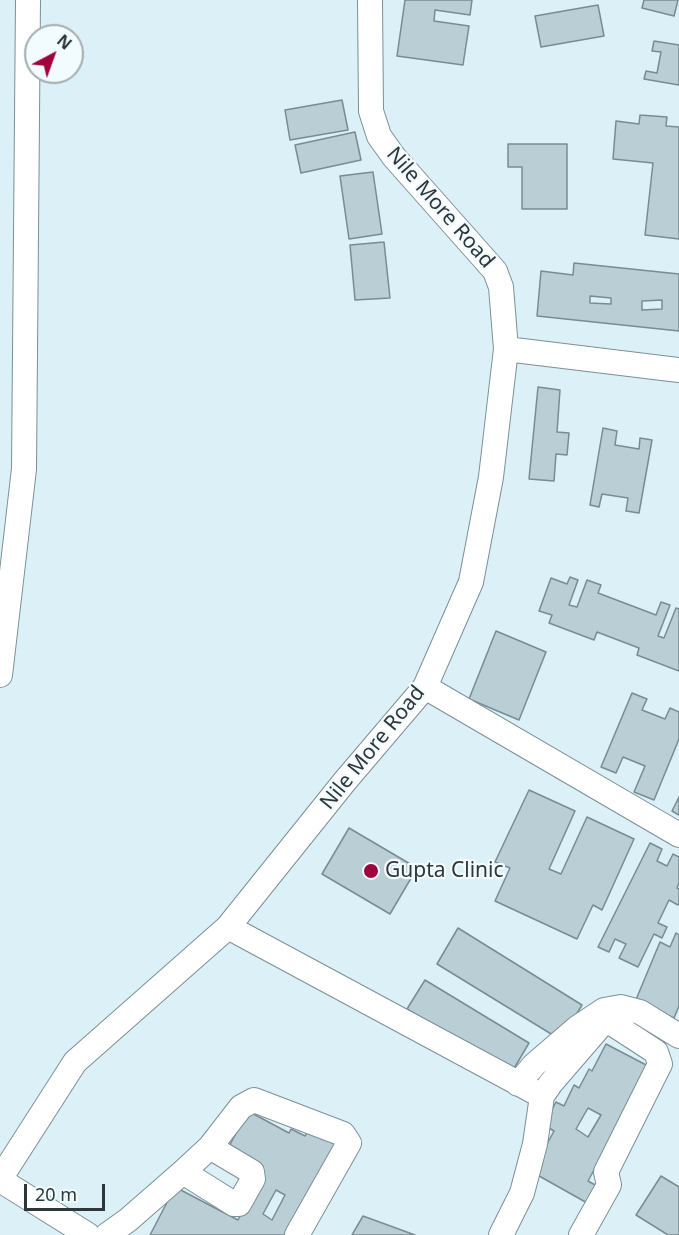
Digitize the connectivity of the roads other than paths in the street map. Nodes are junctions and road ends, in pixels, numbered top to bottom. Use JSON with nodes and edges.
{"nodes":[{"id":1,"x":28,"y":0,"type":"edge"},
{"id":2,"x":370,"y":0,"type":"edge"},
{"id":3,"x":506,"y":349,"type":"junction"},
{"id":4,"x":679,"y":370,"type":"edge"},
{"id":5,"x":0,"y":675,"type":"edge"},
{"id":6,"x":425,"y":687,"type":"junction"},
{"id":7,"x":679,"y":835,"type":"edge"},
{"id":8,"x":228,"y":927,"type":"junction"},
{"id":9,"x":605,"y":1017,"type":"junction"},
{"id":10,"x":679,"y":1036,"type":"edge"},
{"id":11,"x":518,"y":1083,"type":"junction"},
{"id":12,"x":542,"y":1096,"type":"junction"},
{"id":13,"x":210,"y":1147,"type":"junction"},
{"id":14,"x":183,"y":1172,"type":"junction"},
{"id":15,"x":0,"y":1180,"type":"edge"},
{"id":16,"x":135,"y":1228,"type":"edge"},
{"id":17,"x":88,"y":1235,"type":"edge"},
{"id":18,"x":108,"y":1235,"type":"edge"},
{"id":19,"x":297,"y":1235,"type":"edge"},
{"id":20,"x":501,"y":1235,"type":"edge"},
{"id":21,"x":581,"y":1235,"type":"edge"}],
"edges":[{"from":1,"to":5,"type":"street"},
{"from":2,"to":3,"type":"street","name":"Nile More Road"},
{"from":3,"to":4,"type":"street"},
{"from":3,"to":6,"type":"street","name":"Nile More Road"},
{"from":6,"to":7,"type":"street"},
{"from":6,"to":8,"type":"street","name":"Nile More Road"},
{"from":8,"to":11,"type":"street"},
{"from":8,"to":15,"type":"street","name":"Nile More Road"},
{"from":9,"to":10,"type":"street"},
{"from":9,"to":11,"type":"street"},
{"from":9,"to":12,"type":"street"},
{"from":9,"to":21,"type":"street"},
{"from":11,"to":12,"type":"street"},
{"from":12,"to":20,"type":"street"},
{"from":13,"to":14,"type":"street"},
{"from":13,"to":14,"type":"street"},
{"from":13,"to":19,"type":"street"},
{"from":14,"to":16,"type":"street"},
{"from":15,"to":17,"type":"street"},
{"from":16,"to":18,"type":"street"}]}
